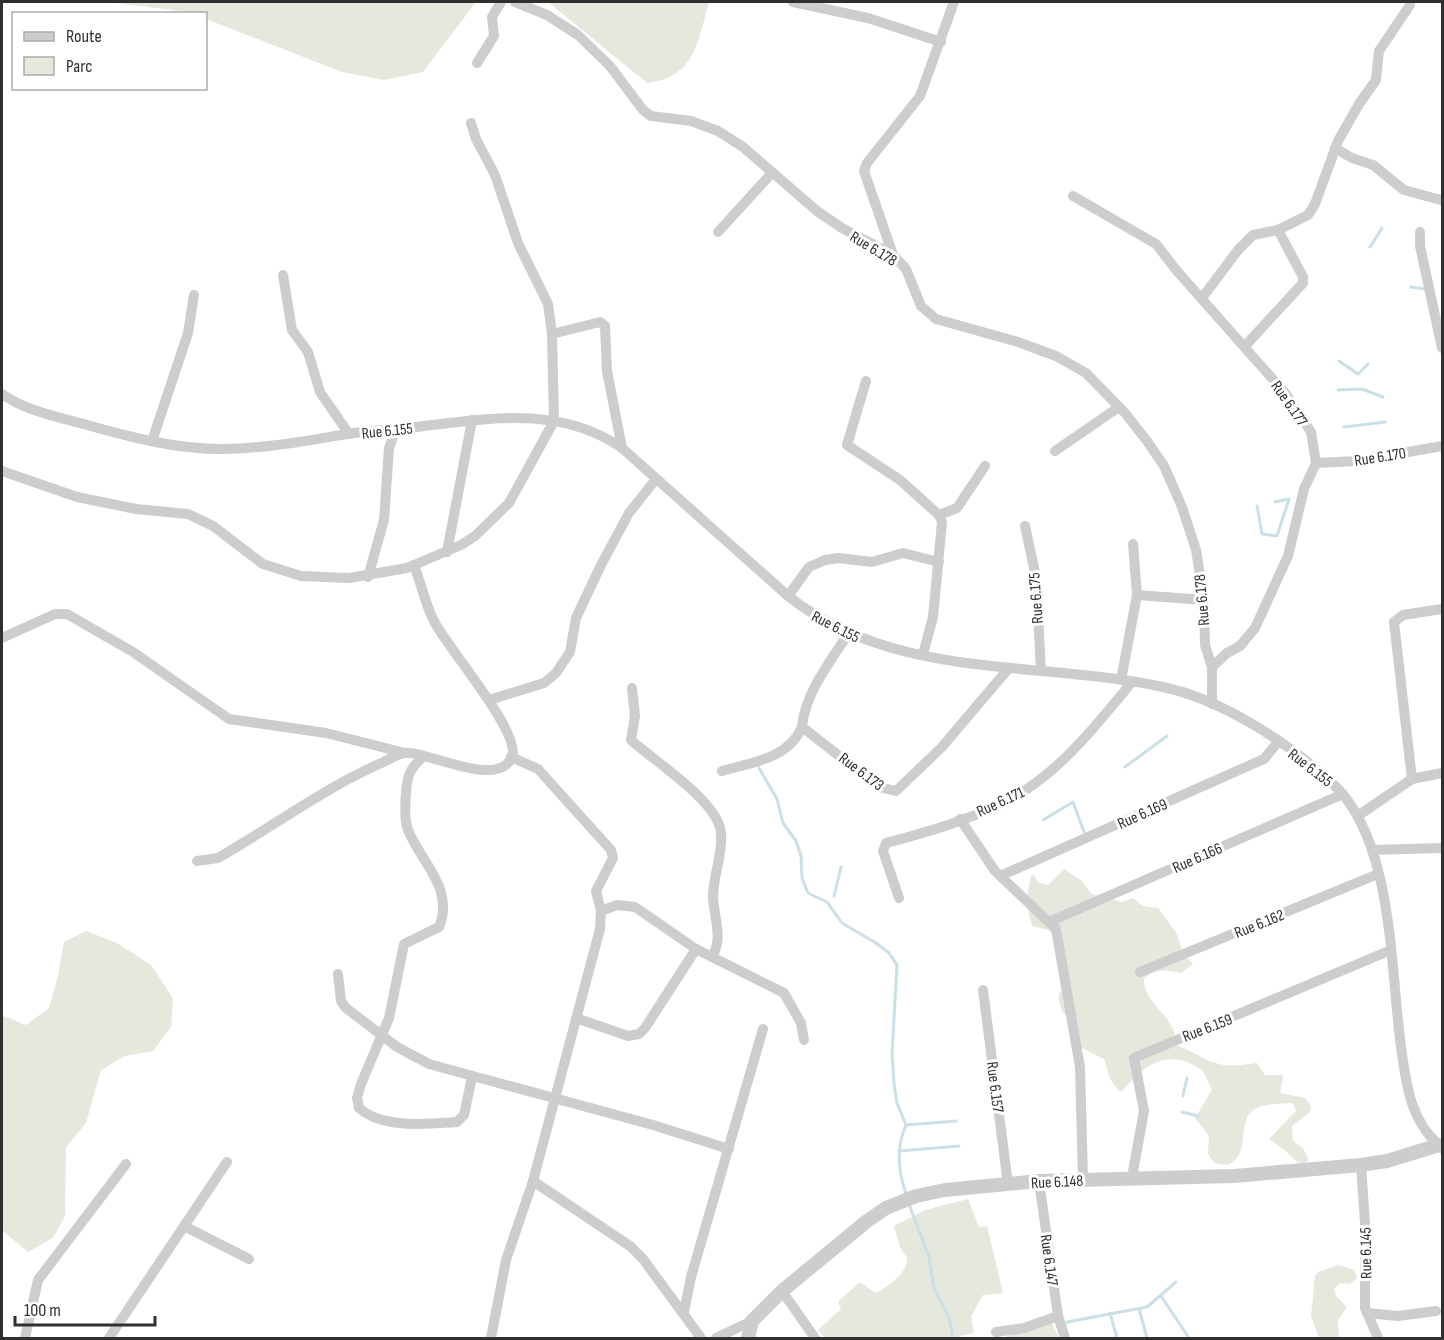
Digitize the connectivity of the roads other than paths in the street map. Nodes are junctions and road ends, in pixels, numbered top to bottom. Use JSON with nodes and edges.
{"nodes":[{"id":1,"x":501,"y":2,"type":"edge"},
{"id":2,"x":515,"y":2,"type":"edge"},
{"id":3,"x":793,"y":2,"type":"edge"},
{"id":4,"x":954,"y":2,"type":"edge"},
{"id":5,"x":1410,"y":5,"type":"dead end"},
{"id":6,"x":941,"y":42,"type":"junction"},
{"id":7,"x":477,"y":63,"type":"dead end"},
{"id":8,"x":471,"y":123,"type":"dead end"},
{"id":9,"x":1335,"y":148,"type":"junction"},
{"id":10,"x":771,"y":174,"type":"junction"},
{"id":11,"x":1073,"y":196,"type":"dead end"},
{"id":12,"x":1441,"y":200,"type":"edge"},
{"id":13,"x":1278,"y":230,"type":"junction"},
{"id":14,"x":718,"y":232,"type":"dead end"},
{"id":15,"x":1420,"y":232,"type":"dead end"},
{"id":16,"x":893,"y":255,"type":"junction"},
{"id":17,"x":283,"y":275,"type":"dead end"},
{"id":18,"x":194,"y":295,"type":"dead end"},
{"id":19,"x":1202,"y":298,"type":"junction"},
{"id":20,"x":552,"y":334,"type":"junction"},
{"id":21,"x":1245,"y":346,"type":"junction"},
{"id":22,"x":1443,"y":348,"type":"edge"},
{"id":23,"x":866,"y":381,"type":"dead end"},
{"id":24,"x":2,"y":394,"type":"edge"},
{"id":25,"x":1119,"y":407,"type":"junction"},
{"id":26,"x":472,"y":420,"type":"junction"},
{"id":27,"x":554,"y":421,"type":"junction"},
{"id":28,"x":396,"y":429,"type":"junction"},
{"id":29,"x":349,"y":434,"type":"junction"},
{"id":30,"x":152,"y":441,"type":"junction"},
{"id":31,"x":1443,"y":446,"type":"edge"},
{"id":32,"x":622,"y":448,"type":"junction"},
{"id":33,"x":1054,"y":451,"type":"dead end"},
{"id":34,"x":1316,"y":463,"type":"junction"},
{"id":35,"x":985,"y":466,"type":"dead end"},
{"id":36,"x":2,"y":471,"type":"edge"},
{"id":37,"x":656,"y":479,"type":"junction"},
{"id":38,"x":939,"y":516,"type":"junction"},
{"id":39,"x":1025,"y":526,"type":"dead end"},
{"id":40,"x":1133,"y":544,"type":"dead end"},
{"id":41,"x":447,"y":552,"type":"junction"},
{"id":42,"x":939,"y":562,"type":"junction"},
{"id":43,"x":414,"y":565,"type":"junction"},
{"id":44,"x":368,"y":577,"type":"junction"},
{"id":45,"x":1137,"y":595,"type":"junction"},
{"id":46,"x":788,"y":596,"type":"junction"},
{"id":47,"x":1204,"y":600,"type":"junction"},
{"id":48,"x":1443,"y":609,"type":"edge"},
{"id":49,"x":848,"y":634,"type":"junction"},
{"id":50,"x":2,"y":638,"type":"edge"},
{"id":51,"x":923,"y":654,"type":"junction"},
{"id":52,"x":1212,"y":667,"type":"junction"},
{"id":53,"x":1009,"y":668,"type":"junction"},
{"id":54,"x":1041,"y":671,"type":"junction"},
{"id":55,"x":1127,"y":681,"type":"junction"},
{"id":56,"x":632,"y":688,"type":"dead end"},
{"id":57,"x":489,"y":700,"type":"junction"},
{"id":58,"x":1212,"y":704,"type":"junction"},
{"id":59,"x":802,"y":726,"type":"junction"},
{"id":60,"x":1278,"y":742,"type":"junction"},
{"id":61,"x":405,"y":753,"type":"junction"},
{"id":62,"x":511,"y":757,"type":"junction"},
{"id":63,"x":423,"y":758,"type":"junction"},
{"id":64,"x":722,"y":771,"type":"dead end"},
{"id":65,"x":1443,"y":772,"type":"edge"},
{"id":66,"x":1412,"y":778,"type":"junction"},
{"id":67,"x":1343,"y":794,"type":"junction"},
{"id":68,"x":1359,"y":815,"type":"junction"},
{"id":69,"x":960,"y":819,"type":"junction"},
{"id":70,"x":1443,"y":848,"type":"edge"},
{"id":71,"x":1372,"y":850,"type":"junction"},
{"id":72,"x":197,"y":861,"type":"dead end"},
{"id":73,"x":1378,"y":874,"type":"junction"},
{"id":74,"x":1000,"y":876,"type":"junction"},
{"id":75,"x":898,"y":898,"type":"dead end"},
{"id":76,"x":601,"y":911,"type":"junction"},
{"id":77,"x":1051,"y":921,"type":"junction"},
{"id":78,"x":696,"y":948,"type":"junction"},
{"id":79,"x":1391,"y":950,"type":"junction"},
{"id":80,"x":713,"y":955,"type":"junction"},
{"id":81,"x":1140,"y":972,"type":"dead end"},
{"id":82,"x":338,"y":974,"type":"dead end"},
{"id":83,"x":983,"y":990,"type":"dead end"},
{"id":84,"x":576,"y":1018,"type":"junction"},
{"id":85,"x":764,"y":1029,"type":"dead end"},
{"id":86,"x":382,"y":1036,"type":"junction"},
{"id":87,"x":804,"y":1040,"type":"dead end"},
{"id":88,"x":472,"y":1077,"type":"junction"},
{"id":89,"x":554,"y":1097,"type":"junction"},
{"id":90,"x":1441,"y":1145,"type":"edge"},
{"id":91,"x":729,"y":1149,"type":"junction"},
{"id":92,"x":227,"y":1162,"type":"dead end"},
{"id":93,"x":126,"y":1164,"type":"dead end"},
{"id":94,"x":1361,"y":1165,"type":"junction"},
{"id":95,"x":1132,"y":1177,"type":"junction"},
{"id":96,"x":1083,"y":1179,"type":"junction"},
{"id":97,"x":533,"y":1181,"type":"junction"},
{"id":98,"x":1039,"y":1181,"type":"junction"},
{"id":99,"x":1008,"y":1184,"type":"junction"},
{"id":100,"x":184,"y":1226,"type":"junction"},
{"id":101,"x":249,"y":1259,"type":"dead end"},
{"id":102,"x":782,"y":1290,"type":"junction"},
{"id":103,"x":1436,"y":1311,"type":"dead end"},
{"id":104,"x":684,"y":1312,"type":"junction"},
{"id":105,"x":1367,"y":1313,"type":"junction"},
{"id":106,"x":1058,"y":1316,"type":"junction"},
{"id":107,"x":752,"y":1321,"type":"junction"},
{"id":108,"x":996,"y":1332,"type":"dead end"},
{"id":109,"x":25,"y":1338,"type":"edge"},
{"id":110,"x":109,"y":1338,"type":"edge"},
{"id":111,"x":491,"y":1338,"type":"edge"},
{"id":112,"x":701,"y":1338,"type":"edge"},
{"id":113,"x":716,"y":1338,"type":"edge"},
{"id":114,"x":748,"y":1338,"type":"edge"},
{"id":115,"x":815,"y":1338,"type":"edge"},
{"id":116,"x":1065,"y":1338,"type":"edge"},
{"id":117,"x":1378,"y":1338,"type":"edge"}],
"edges":[{"from":1,"to":7,"type":"street"},
{"from":2,"to":10,"type":"street","name":"Rue 6.178"},
{"from":3,"to":6,"type":"street"},
{"from":4,"to":6,"type":"street"},
{"from":5,"to":9,"type":"street"},
{"from":6,"to":16,"type":"street"},
{"from":8,"to":20,"type":"street"},
{"from":9,"to":12,"type":"street"},
{"from":9,"to":13,"type":"street"},
{"from":10,"to":14,"type":"street"},
{"from":10,"to":16,"type":"street","name":"Rue 6.178"},
{"from":11,"to":19,"type":"street","name":"Rue 6.177"},
{"from":13,"to":19,"type":"street"},
{"from":13,"to":21,"type":"street"},
{"from":15,"to":22,"type":"street"},
{"from":16,"to":25,"type":"street","name":"Rue 6.178"},
{"from":17,"to":29,"type":"street"},
{"from":18,"to":30,"type":"street"},
{"from":19,"to":21,"type":"street","name":"Rue 6.177"},
{"from":20,"to":27,"type":"street"},
{"from":20,"to":32,"type":"street"},
{"from":21,"to":34,"type":"street","name":"Rue 6.177"},
{"from":23,"to":38,"type":"street"},
{"from":24,"to":30,"type":"street","name":"Rue 6.155"},
{"from":25,"to":33,"type":"street"},
{"from":25,"to":47,"type":"street","name":"Rue 6.178"},
{"from":26,"to":27,"type":"street","name":"Rue 6.155"},
{"from":26,"to":28,"type":"street","name":"Rue 6.155"},
{"from":26,"to":41,"type":"street"},
{"from":27,"to":32,"type":"street","name":"Rue 6.155"},
{"from":27,"to":41,"type":"street"},
{"from":28,"to":29,"type":"street","name":"Rue 6.155"},
{"from":28,"to":44,"type":"street"},
{"from":29,"to":30,"type":"street","name":"Rue 6.155"},
{"from":31,"to":34,"type":"street","name":"Rue 6.170"},
{"from":32,"to":37,"type":"street","name":"Rue 6.155"},
{"from":34,"to":52,"type":"street"},
{"from":35,"to":38,"type":"street"},
{"from":36,"to":44,"type":"street"},
{"from":37,"to":46,"type":"street","name":"Rue 6.155"},
{"from":37,"to":57,"type":"street"},
{"from":38,"to":42,"type":"street"},
{"from":39,"to":54,"type":"street","name":"Rue 6.175"},
{"from":40,"to":45,"type":"street"},
{"from":41,"to":43,"type":"street"},
{"from":42,"to":46,"type":"street"},
{"from":42,"to":51,"type":"street"},
{"from":43,"to":44,"type":"street"},
{"from":43,"to":57,"type":"street"},
{"from":45,"to":47,"type":"street"},
{"from":45,"to":55,"type":"street"},
{"from":46,"to":49,"type":"street","name":"Rue 6.155"},
{"from":47,"to":52,"type":"street","name":"Rue 6.178"},
{"from":48,"to":66,"type":"street"},
{"from":49,"to":51,"type":"street","name":"Rue 6.155"},
{"from":49,"to":59,"type":"street"},
{"from":50,"to":61,"type":"street"},
{"from":51,"to":53,"type":"street","name":"Rue 6.155"},
{"from":52,"to":58,"type":"street"},
{"from":53,"to":54,"type":"street","name":"Rue 6.155"},
{"from":53,"to":59,"type":"street","name":"Rue 6.173"},
{"from":54,"to":55,"type":"street","name":"Rue 6.155"},
{"from":55,"to":58,"type":"street","name":"Rue 6.155"},
{"from":55,"to":69,"type":"street","name":"Rue 6.171"},
{"from":56,"to":80,"type":"street"},
{"from":57,"to":62,"type":"street"},
{"from":58,"to":60,"type":"street","name":"Rue 6.155"},
{"from":59,"to":64,"type":"street"},
{"from":60,"to":67,"type":"street","name":"Rue 6.155"},
{"from":60,"to":74,"type":"street","name":"Rue 6.169"},
{"from":61,"to":63,"type":"street"},
{"from":61,"to":72,"type":"street"},
{"from":62,"to":63,"type":"street"},
{"from":62,"to":76,"type":"street"},
{"from":63,"to":86,"type":"street"},
{"from":65,"to":66,"type":"street"},
{"from":66,"to":68,"type":"street"},
{"from":67,"to":68,"type":"street","name":"Rue 6.155"},
{"from":67,"to":77,"type":"street","name":"Rue 6.166"},
{"from":68,"to":71,"type":"street","name":"Rue 6.155"},
{"from":69,"to":74,"type":"street"},
{"from":69,"to":75,"type":"street","name":"Rue 6.171"},
{"from":70,"to":71,"type":"street"},
{"from":71,"to":73,"type":"street","name":"Rue 6.155"},
{"from":73,"to":79,"type":"street","name":"Rue 6.155"},
{"from":73,"to":81,"type":"street","name":"Rue 6.162"},
{"from":74,"to":77,"type":"street"},
{"from":76,"to":78,"type":"street"},
{"from":76,"to":84,"type":"street"},
{"from":77,"to":96,"type":"street"},
{"from":78,"to":80,"type":"street"},
{"from":78,"to":84,"type":"street"},
{"from":79,"to":90,"type":"street","name":"Rue 6.155"},
{"from":79,"to":95,"type":"street","name":"Rue 6.159"},
{"from":80,"to":87,"type":"street"},
{"from":82,"to":86,"type":"street"},
{"from":83,"to":99,"type":"street","name":"Rue 6.157"},
{"from":84,"to":89,"type":"street"},
{"from":85,"to":91,"type":"street"},
{"from":86,"to":88,"type":"street"},
{"from":86,"to":88,"type":"street"},
{"from":88,"to":89,"type":"street"},
{"from":89,"to":91,"type":"street"},
{"from":89,"to":97,"type":"street"},
{"from":90,"to":94,"type":"street","name":"Rue 6.148"},
{"from":91,"to":104,"type":"street"},
{"from":92,"to":100,"type":"street"},
{"from":93,"to":109,"type":"street"},
{"from":94,"to":95,"type":"street","name":"Rue 6.148"},
{"from":94,"to":105,"type":"street","name":"Rue 6.145"},
{"from":95,"to":96,"type":"street","name":"Rue 6.148"},
{"from":96,"to":98,"type":"street","name":"Rue 6.148"},
{"from":97,"to":104,"type":"street"},
{"from":97,"to":111,"type":"street"},
{"from":98,"to":99,"type":"street","name":"Rue 6.148"},
{"from":98,"to":106,"type":"street","name":"Rue 6.147"},
{"from":99,"to":102,"type":"street","name":"Rue 6.148"},
{"from":100,"to":101,"type":"street"},
{"from":100,"to":110,"type":"street"},
{"from":102,"to":107,"type":"street","name":"Rue 6.148"},
{"from":102,"to":115,"type":"street"},
{"from":103,"to":105,"type":"street"},
{"from":104,"to":112,"type":"street"},
{"from":105,"to":117,"type":"street","name":"Rue 6.145"},
{"from":106,"to":108,"type":"street"},
{"from":106,"to":116,"type":"street","name":"Rue 6.147"},
{"from":107,"to":113,"type":"street","name":"Rue 6.148"},
{"from":107,"to":114,"type":"street"}]}
